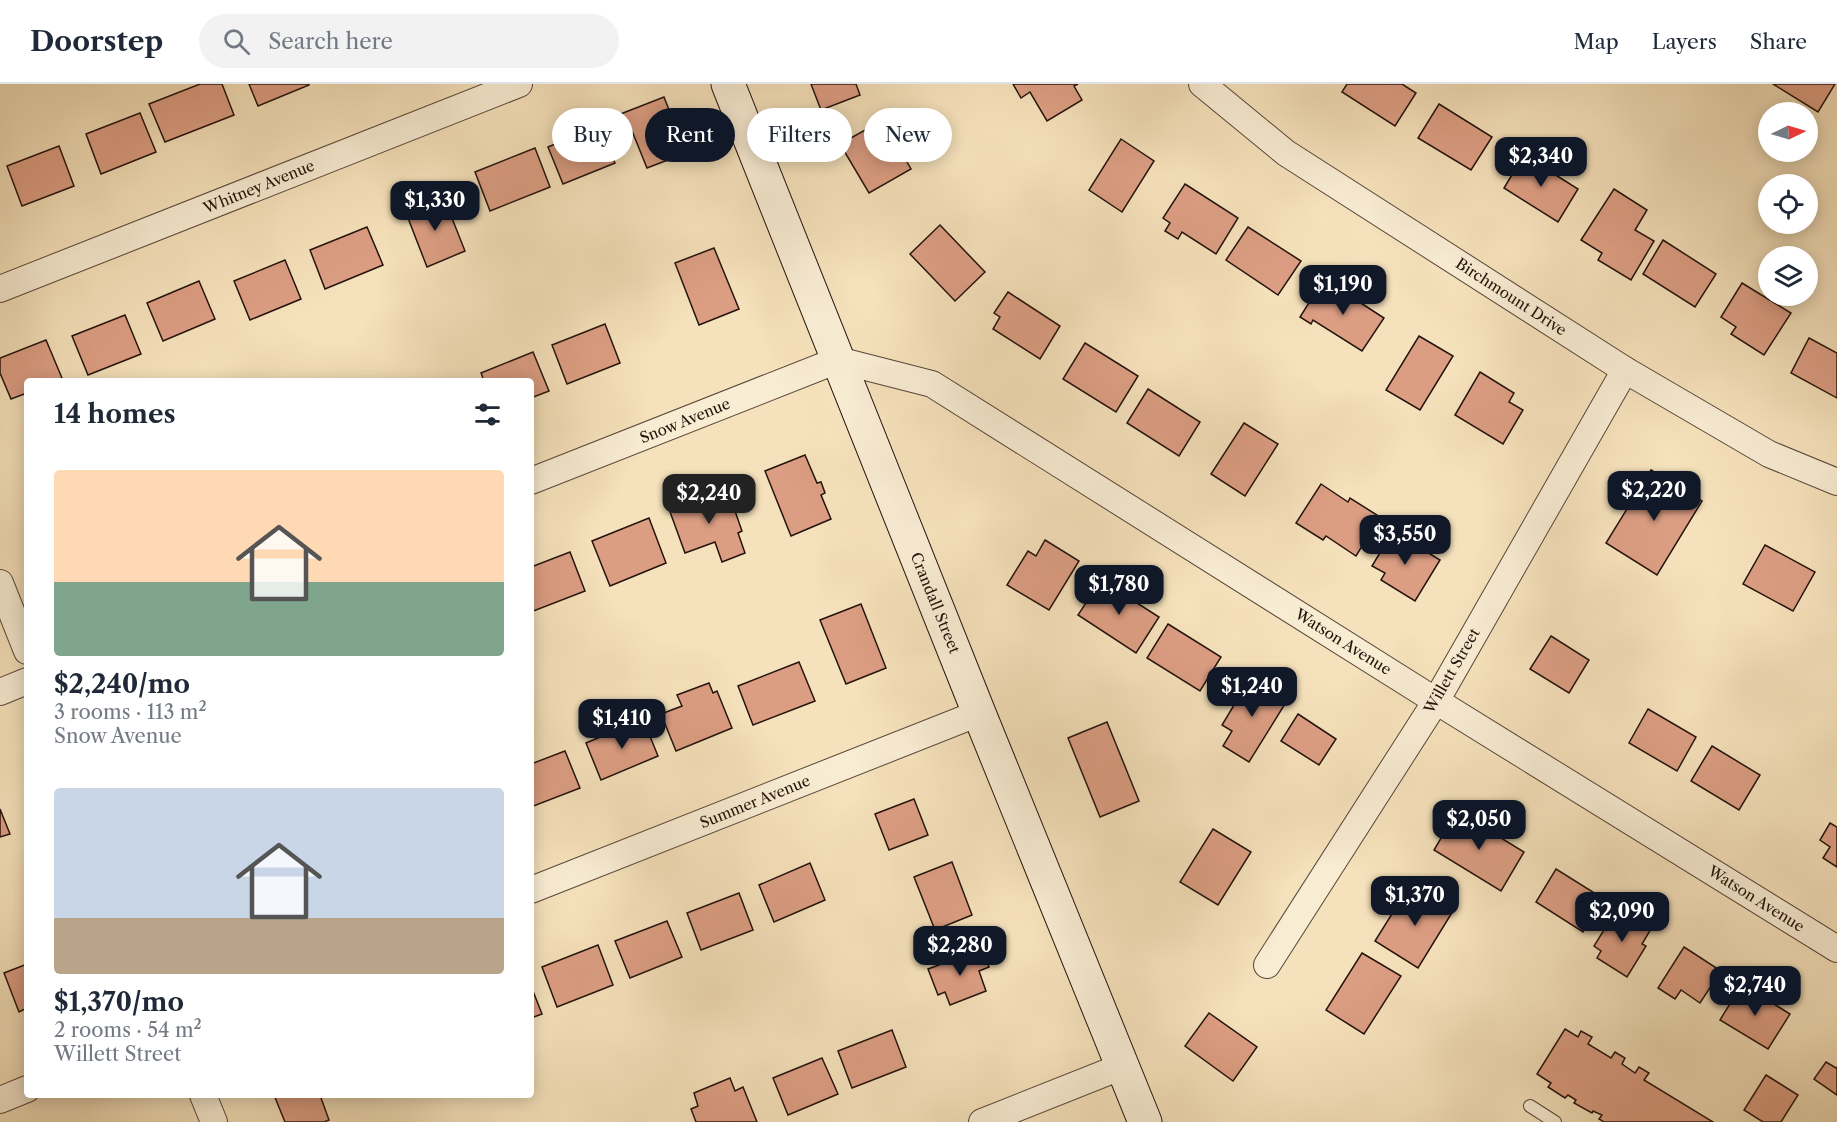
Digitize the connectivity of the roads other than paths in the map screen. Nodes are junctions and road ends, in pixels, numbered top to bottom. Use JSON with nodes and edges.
{"nodes":[{"id":1,"x":519,"y":84,"type":"edge"},
{"id":2,"x":728,"y":84,"type":"edge"},
{"id":3,"x":1202,"y":84,"type":"edge"},
{"id":4,"x":0,"y":289,"type":"edge"},
{"id":5,"x":838,"y":360,"type":"junction"},
{"id":6,"x":1625,"y":370,"type":"junction"},
{"id":7,"x":534,"y":480,"type":"edge"},
{"id":8,"x":1837,"y":482,"type":"edge"},
{"id":9,"x":0,"y":584,"type":"edge"},
{"id":10,"x":24,"y":644,"type":"edge"},
{"id":11,"x":24,"y":682,"type":"edge"},
{"id":12,"x":0,"y":692,"type":"edge"},
{"id":13,"x":1436,"y":701,"type":"junction"},
{"id":14,"x":979,"y":713,"type":"junction"},
{"id":15,"x":534,"y":889,"type":"edge"},
{"id":16,"x":1837,"y":949,"type":"edge"},
{"id":17,"x":1268,"y":965,"type":"dead end"},
{"id":18,"x":1123,"y":1066,"type":"junction"},
{"id":19,"x":24,"y":1090,"type":"edge"},
{"id":20,"x":204,"y":1098,"type":"edge"},
{"id":21,"x":0,"y":1100,"type":"edge"},
{"id":22,"x":1530,"y":1106,"type":"dead end"},
{"id":23,"x":214,"y":1122,"type":"edge"},
{"id":24,"x":982,"y":1122,"type":"edge"},
{"id":25,"x":1145,"y":1122,"type":"edge"},
{"id":26,"x":1555,"y":1122,"type":"edge"}],
"edges":[{"from":1,"to":4,"type":"street","name":"Whitney Avenue"},
{"from":2,"to":5,"type":"street","name":"Crandall Street"},
{"from":3,"to":6,"type":"street","name":"Birchmount Drive"},
{"from":5,"to":7,"type":"street","name":"Snow Avenue"},
{"from":5,"to":13,"type":"street","name":"Watson Avenue"},
{"from":5,"to":14,"type":"street","name":"Crandall Street"},
{"from":6,"to":8,"type":"street","name":"Birchmount Drive"},
{"from":6,"to":13,"type":"street","name":"Willett Street"},
{"from":9,"to":10,"type":"street"},
{"from":11,"to":12,"type":"street"},
{"from":13,"to":16,"type":"street","name":"Watson Avenue"},
{"from":13,"to":17,"type":"street","name":"Willett Street"},
{"from":14,"to":15,"type":"street","name":"Summer Avenue"},
{"from":14,"to":18,"type":"street","name":"Crandall Street"},
{"from":18,"to":24,"type":"street"},
{"from":18,"to":25,"type":"street","name":"Crandall Street"},
{"from":19,"to":21,"type":"street"},
{"from":20,"to":23,"type":"street"},
{"from":22,"to":26,"type":"lane"}]}
